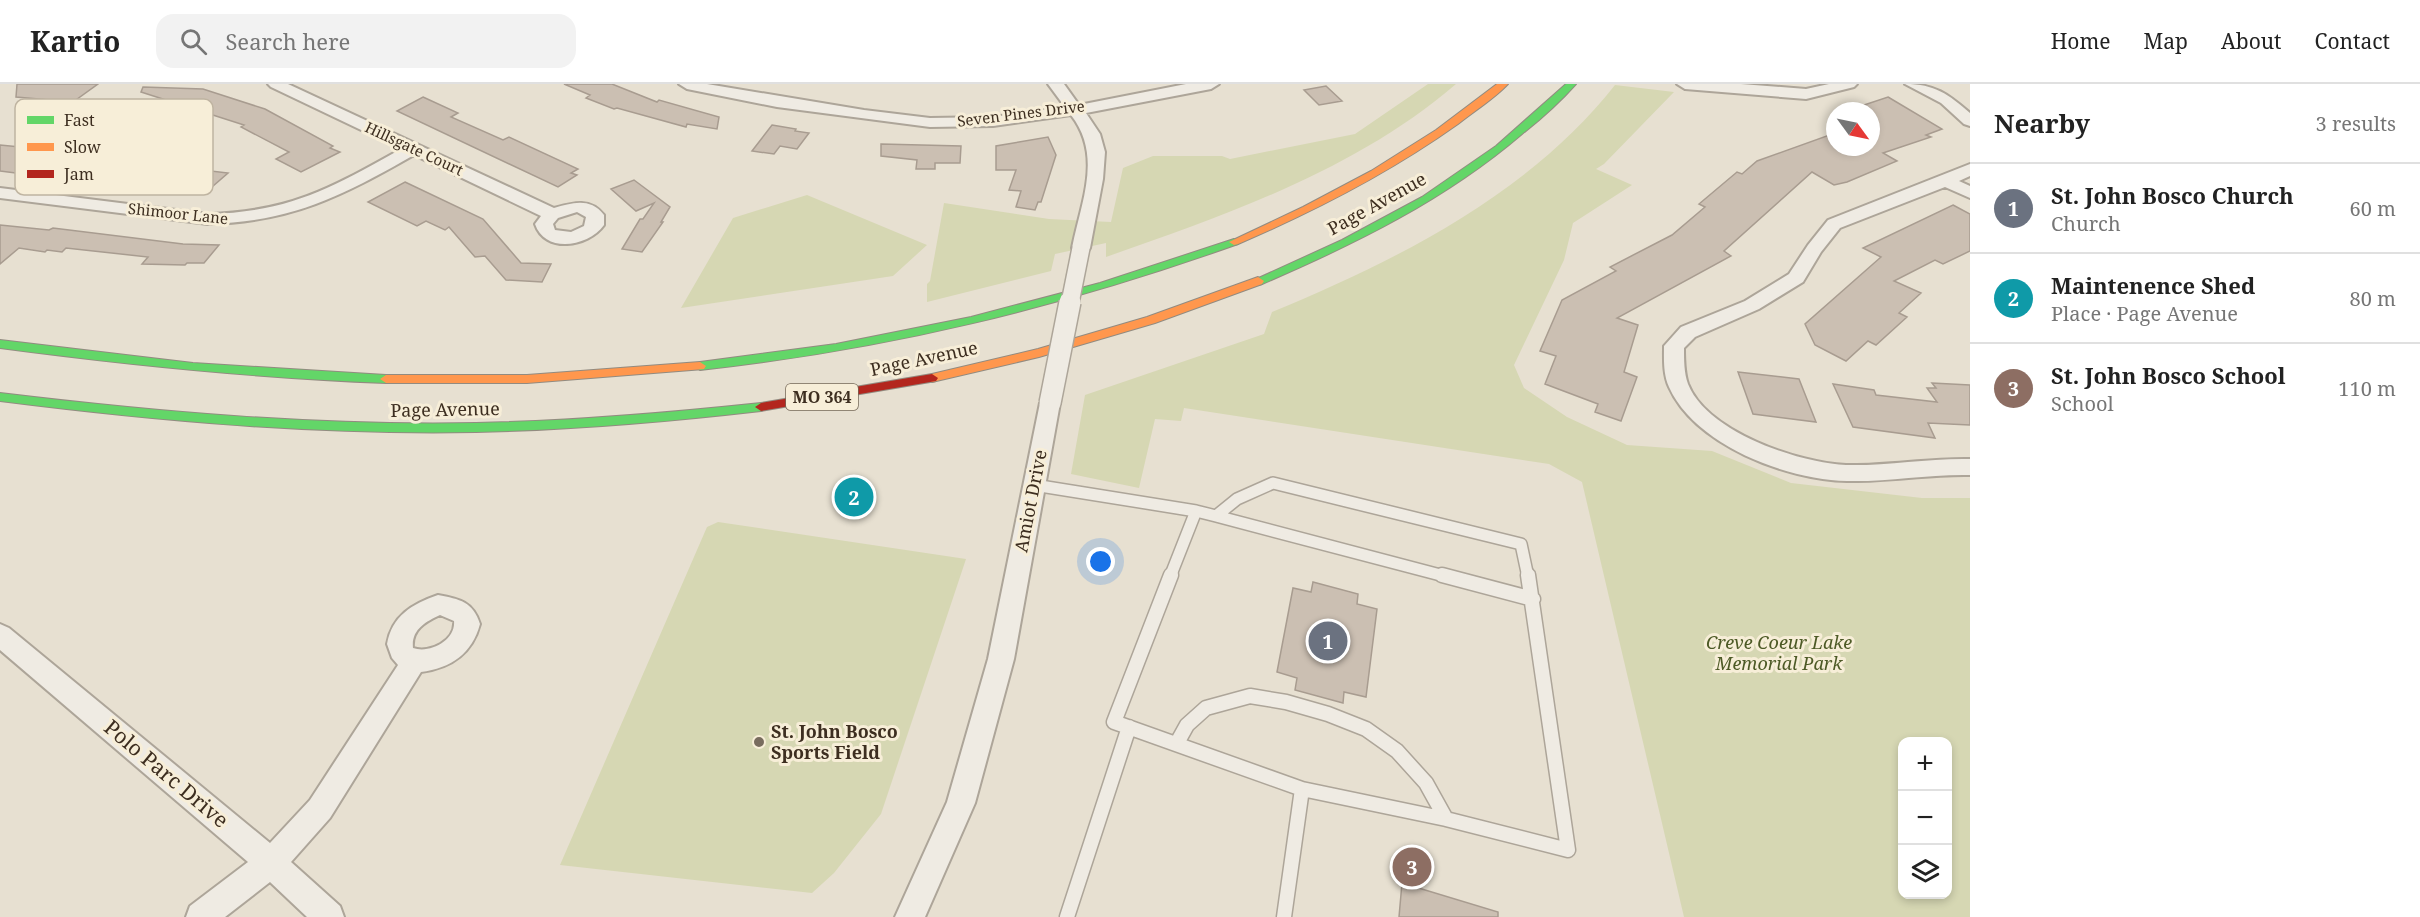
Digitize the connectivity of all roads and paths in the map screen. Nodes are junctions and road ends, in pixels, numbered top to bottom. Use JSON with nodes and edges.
{"nodes":[{"id":1,"x":276,"y":84,"type":"edge"},
{"id":2,"x":687,"y":84,"type":"edge"},
{"id":3,"x":1056,"y":84,"type":"edge"},
{"id":4,"x":1211,"y":84,"type":"edge"},
{"id":5,"x":1503,"y":84,"type":"edge"},
{"id":6,"x":1571,"y":84,"type":"edge"},
{"id":7,"x":1685,"y":84,"type":"edge"},
{"id":8,"x":1849,"y":84,"type":"edge"},
{"id":9,"x":1913,"y":84,"type":"edge"},
{"id":10,"x":1073,"y":109,"type":"junction"},
{"id":11,"x":1970,"y":121,"type":"edge"},
{"id":12,"x":413,"y":149,"type":"junction"},
{"id":13,"x":1970,"y":169,"type":"edge"},
{"id":14,"x":1946,"y":181,"type":"junction"},
{"id":15,"x":0,"y":193,"type":"edge"},
{"id":16,"x":1970,"y":193,"type":"edge"},
{"id":17,"x":15,"y":195,"type":"edge"},
{"id":18,"x":16,"y":195,"type":"edge"},
{"id":19,"x":552,"y":214,"type":"dead end"},
{"id":20,"x":0,"y":344,"type":"edge"},
{"id":21,"x":0,"y":397,"type":"edge"},
{"id":22,"x":1970,"y":467,"type":"edge"},
{"id":23,"x":1034,"y":485,"type":"junction"},
{"id":24,"x":1196,"y":511,"type":"junction"},
{"id":25,"x":1216,"y":516,"type":"junction"},
{"id":26,"x":1533,"y":599,"type":"junction"},
{"id":27,"x":0,"y":634,"type":"edge"},
{"id":28,"x":414,"y":661,"type":"dead end"},
{"id":29,"x":1129,"y":727,"type":"junction"},
{"id":30,"x":1177,"y":743,"type":"junction"},
{"id":31,"x":1302,"y":789,"type":"junction"},
{"id":32,"x":1446,"y":819,"type":"junction"},
{"id":33,"x":271,"y":863,"type":"junction"},
{"id":34,"x":201,"y":917,"type":"edge"},
{"id":35,"x":329,"y":917,"type":"edge"},
{"id":36,"x":910,"y":917,"type":"edge"},
{"id":37,"x":1067,"y":917,"type":"edge"},
{"id":38,"x":1284,"y":917,"type":"edge"}],
"edges":[{"from":1,"to":12,"type":"street","name":"Hillsgate Court"},
{"from":2,"to":10,"type":"street","name":"Seven Pines Drive"},
{"from":3,"to":10,"type":"street","name":"Amiot Drive"},
{"from":4,"to":10,"type":"street","name":"Seven Pines Drive"},
{"from":5,"to":20,"type":"highway","name":"Page Avenue"},
{"from":6,"to":21,"type":"highway","name":"Page Avenue","number":"MO 364"},
{"from":7,"to":8,"type":"street"},
{"from":9,"to":11,"type":"street"},
{"from":10,"to":23,"type":"street","name":"Amiot Drive","bridge":true},
{"from":12,"to":18,"type":"street","name":"Shimoor Lane"},
{"from":12,"to":19,"type":"street","name":"Hillsgate Court"},
{"from":13,"to":14,"type":"street"},
{"from":14,"to":16,"type":"street"},
{"from":14,"to":22,"type":"street"},
{"from":15,"to":17,"type":"street","name":"Shimoor Lane"},
{"from":23,"to":24,"type":"lane"},
{"from":23,"to":36,"type":"street","name":"Amiot Drive"},
{"from":24,"to":25,"type":"lane"},
{"from":24,"to":29,"type":"lane"},
{"from":25,"to":26,"type":"lane"},
{"from":25,"to":26,"type":"lane"},
{"from":26,"to":32,"type":"lane"},
{"from":27,"to":33,"type":"street","name":"Polo Parc Drive"},
{"from":28,"to":33,"type":"street"},
{"from":29,"to":30,"type":"lane"},
{"from":29,"to":37,"type":"lane"},
{"from":30,"to":31,"type":"lane"},
{"from":30,"to":32,"type":"lane"},
{"from":31,"to":32,"type":"lane"},
{"from":31,"to":38,"type":"lane"},
{"from":33,"to":34,"type":"street"},
{"from":33,"to":35,"type":"street","name":"Polo Parc Drive"}]}
